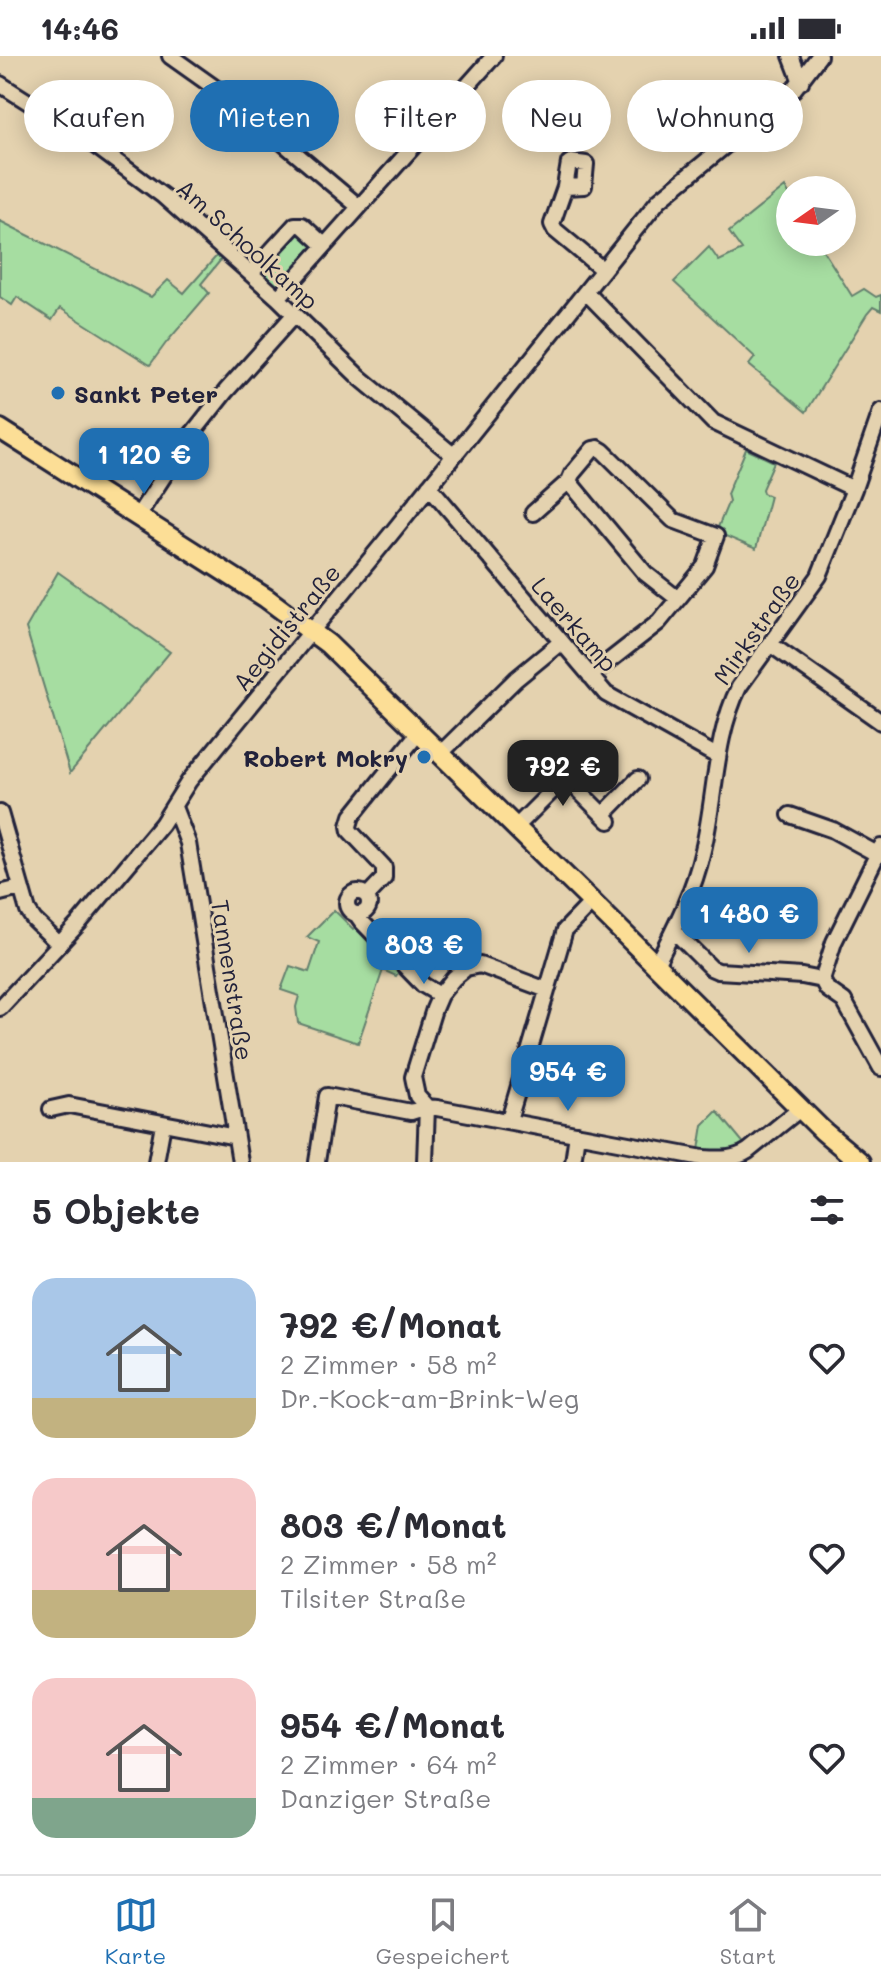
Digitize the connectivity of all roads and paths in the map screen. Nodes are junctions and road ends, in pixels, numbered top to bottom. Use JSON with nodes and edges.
{"nodes":[{"id":1,"x":170,"y":56,"type":"edge"},
{"id":2,"x":494,"y":56,"type":"edge"},
{"id":3,"x":791,"y":56,"type":"edge"},
{"id":4,"x":819,"y":56,"type":"edge"},
{"id":5,"x":800,"y":80,"type":"edge"},
{"id":6,"x":802,"y":80,"type":"edge"},
{"id":7,"x":0,"y":84,"type":"edge"},
{"id":8,"x":717,"y":152,"type":"edge"},
{"id":9,"x":565,"y":187,"type":"dead end"},
{"id":10,"x":358,"y":206,"type":"junction"},
{"id":11,"x":324,"y":245,"type":"junction"},
{"id":12,"x":603,"y":270,"type":"junction"},
{"id":13,"x":251,"y":273,"type":"junction"},
{"id":14,"x":586,"y":292,"type":"junction"},
{"id":15,"x":278,"y":298,"type":"junction"},
{"id":16,"x":294,"y":315,"type":"junction"},
{"id":17,"x":881,"y":411,"type":"edge"},
{"id":18,"x":0,"y":429,"type":"edge"},
{"id":19,"x":453,"y":455,"type":"junction"},
{"id":20,"x":569,"y":481,"type":"junction"},
{"id":21,"x":429,"y":486,"type":"junction"},
{"id":22,"x":854,"y":489,"type":"junction"},
{"id":23,"x":533,"y":513,"type":"dead end"},
{"id":24,"x":137,"y":517,"type":"junction"},
{"id":25,"x":678,"y":599,"type":"junction"},
{"id":26,"x":311,"y":631,"type":"junction"},
{"id":27,"x":561,"y":642,"type":"junction"},
{"id":28,"x":770,"y":644,"type":"junction"},
{"id":29,"x":590,"y":676,"type":"junction"},
{"id":30,"x":881,"y":722,"type":"edge"},
{"id":31,"x":419,"y":732,"type":"junction"},
{"id":32,"x":532,"y":752,"type":"dead end"},
{"id":33,"x":441,"y":753,"type":"junction"},
{"id":34,"x":717,"y":756,"type":"junction"},
{"id":35,"x":638,"y":779,"type":"dead end"},
{"id":36,"x":558,"y":782,"type":"junction"},
{"id":37,"x":174,"y":807,"type":"junction"},
{"id":38,"x":0,"y":813,"type":"edge"},
{"id":39,"x":790,"y":815,"type":"dead end"},
{"id":40,"x":516,"y":827,"type":"junction"},
{"id":41,"x":879,"y":851,"type":"edge"},
{"id":42,"x":20,"y":888,"type":"junction"},
{"id":43,"x":0,"y":893,"type":"edge"},
{"id":44,"x":592,"y":902,"type":"junction"},
{"id":45,"x":674,"y":931,"type":"junction"},
{"id":46,"x":59,"y":944,"type":"junction"},
{"id":47,"x":656,"y":965,"type":"junction"},
{"id":48,"x":822,"y":980,"type":"junction"},
{"id":49,"x":547,"y":990,"type":"junction"},
{"id":50,"x":440,"y":995,"type":"junction"},
{"id":51,"x":0,"y":1008,"type":"edge"},
{"id":52,"x":881,"y":1068,"type":"edge"},
{"id":53,"x":427,"y":1107,"type":"junction"},
{"id":54,"x":51,"y":1109,"type":"dead end"},
{"id":55,"x":800,"y":1109,"type":"junction"},
{"id":56,"x":509,"y":1120,"type":"junction"},
{"id":57,"x":163,"y":1124,"type":"junction"},
{"id":58,"x":577,"y":1134,"type":"junction"},
{"id":59,"x":236,"y":1137,"type":"junction"},
{"id":60,"x":703,"y":1160,"type":"edge"},
{"id":61,"x":156,"y":1162,"type":"edge"},
{"id":62,"x":240,"y":1162,"type":"edge"},
{"id":63,"x":317,"y":1162,"type":"edge"},
{"id":64,"x":425,"y":1162,"type":"edge"},
{"id":65,"x":573,"y":1162,"type":"edge"},
{"id":66,"x":860,"y":1162,"type":"edge"}],
"edges":[{"from":1,"to":10,"type":"street"},
{"from":2,"to":10,"type":"street"},
{"from":3,"to":5,"type":"street"},
{"from":4,"to":6,"type":"street","name":"Aegidistraße"},
{"from":7,"to":13,"type":"street","name":"Am Schoolkamp"},
{"from":8,"to":12,"type":"street","name":"Aegidistraße"},
{"from":9,"to":12,"type":"street"},
{"from":10,"to":11,"type":"street"},
{"from":11,"to":13,"type":"street"},
{"from":11,"to":15,"type":"street"},
{"from":12,"to":14,"type":"street","name":"Aegidistraße"},
{"from":13,"to":15,"type":"street","name":"Am Schoolkamp"},
{"from":14,"to":19,"type":"street","name":"Aegidistraße"},
{"from":14,"to":22,"type":"street"},
{"from":15,"to":16,"type":"street","name":"Am Schoolkamp"},
{"from":16,"to":19,"type":"street","name":"Am Schoolkamp"},
{"from":16,"to":24,"type":"street"},
{"from":17,"to":22,"type":"street","name":"Mirkstraße"},
{"from":18,"to":24,"type":"main road"},
{"from":19,"to":21,"type":"street","name":"Aegidistraße"},
{"from":20,"to":23,"type":"street"},
{"from":20,"to":25,"type":"street"},
{"from":20,"to":25,"type":"street"},
{"from":21,"to":26,"type":"street","name":"Aegidistraße"},
{"from":21,"to":27,"type":"street","name":"Laerkamp"},
{"from":22,"to":28,"type":"street","name":"Mirkstraße"},
{"from":24,"to":26,"type":"main road"},
{"from":25,"to":29,"type":"street"},
{"from":26,"to":31,"type":"main road"},
{"from":26,"to":37,"type":"street","name":"Aegidistraße"},
{"from":27,"to":29,"type":"street","name":"Laerkamp"},
{"from":27,"to":33,"type":"street"},
{"from":28,"to":30,"type":"street"},
{"from":28,"to":34,"type":"street","name":"Mirkstraße"},
{"from":29,"to":34,"type":"street","name":"Laerkamp"},
{"from":31,"to":33,"type":"main road"},
{"from":31,"to":50,"type":"street"},
{"from":32,"to":36,"type":"street"},
{"from":33,"to":40,"type":"main road"},
{"from":34,"to":45,"type":"street","name":"Mirkstraße"},
{"from":35,"to":36,"type":"street"},
{"from":36,"to":40,"type":"street"},
{"from":37,"to":46,"type":"street","name":"Aegidistraße"},
{"from":37,"to":59,"type":"street","name":"Tannenstraße"},
{"from":38,"to":42,"type":"street"},
{"from":39,"to":41,"type":"street"},
{"from":40,"to":44,"type":"main road"},
{"from":41,"to":48,"type":"street"},
{"from":42,"to":43,"type":"street"},
{"from":42,"to":46,"type":"street"},
{"from":44,"to":47,"type":"main road"},
{"from":44,"to":49,"type":"street"},
{"from":45,"to":47,"type":"street","name":"Mirkstraße"},
{"from":45,"to":48,"type":"street"},
{"from":46,"to":51,"type":"street","name":"Aegidistraße"},
{"from":47,"to":55,"type":"main road"},
{"from":48,"to":52,"type":"street"},
{"from":49,"to":50,"type":"street"},
{"from":49,"to":56,"type":"street"},
{"from":50,"to":53,"type":"street"},
{"from":53,"to":56,"type":"street"},
{"from":53,"to":63,"type":"street"},
{"from":53,"to":64,"type":"street"},
{"from":54,"to":57,"type":"street"},
{"from":55,"to":60,"type":"street"},
{"from":55,"to":66,"type":"main road"},
{"from":56,"to":58,"type":"street"},
{"from":57,"to":59,"type":"street"},
{"from":57,"to":61,"type":"street"},
{"from":58,"to":60,"type":"street"},
{"from":58,"to":65,"type":"street"},
{"from":59,"to":62,"type":"street","name":"Tannenstraße"}]}
